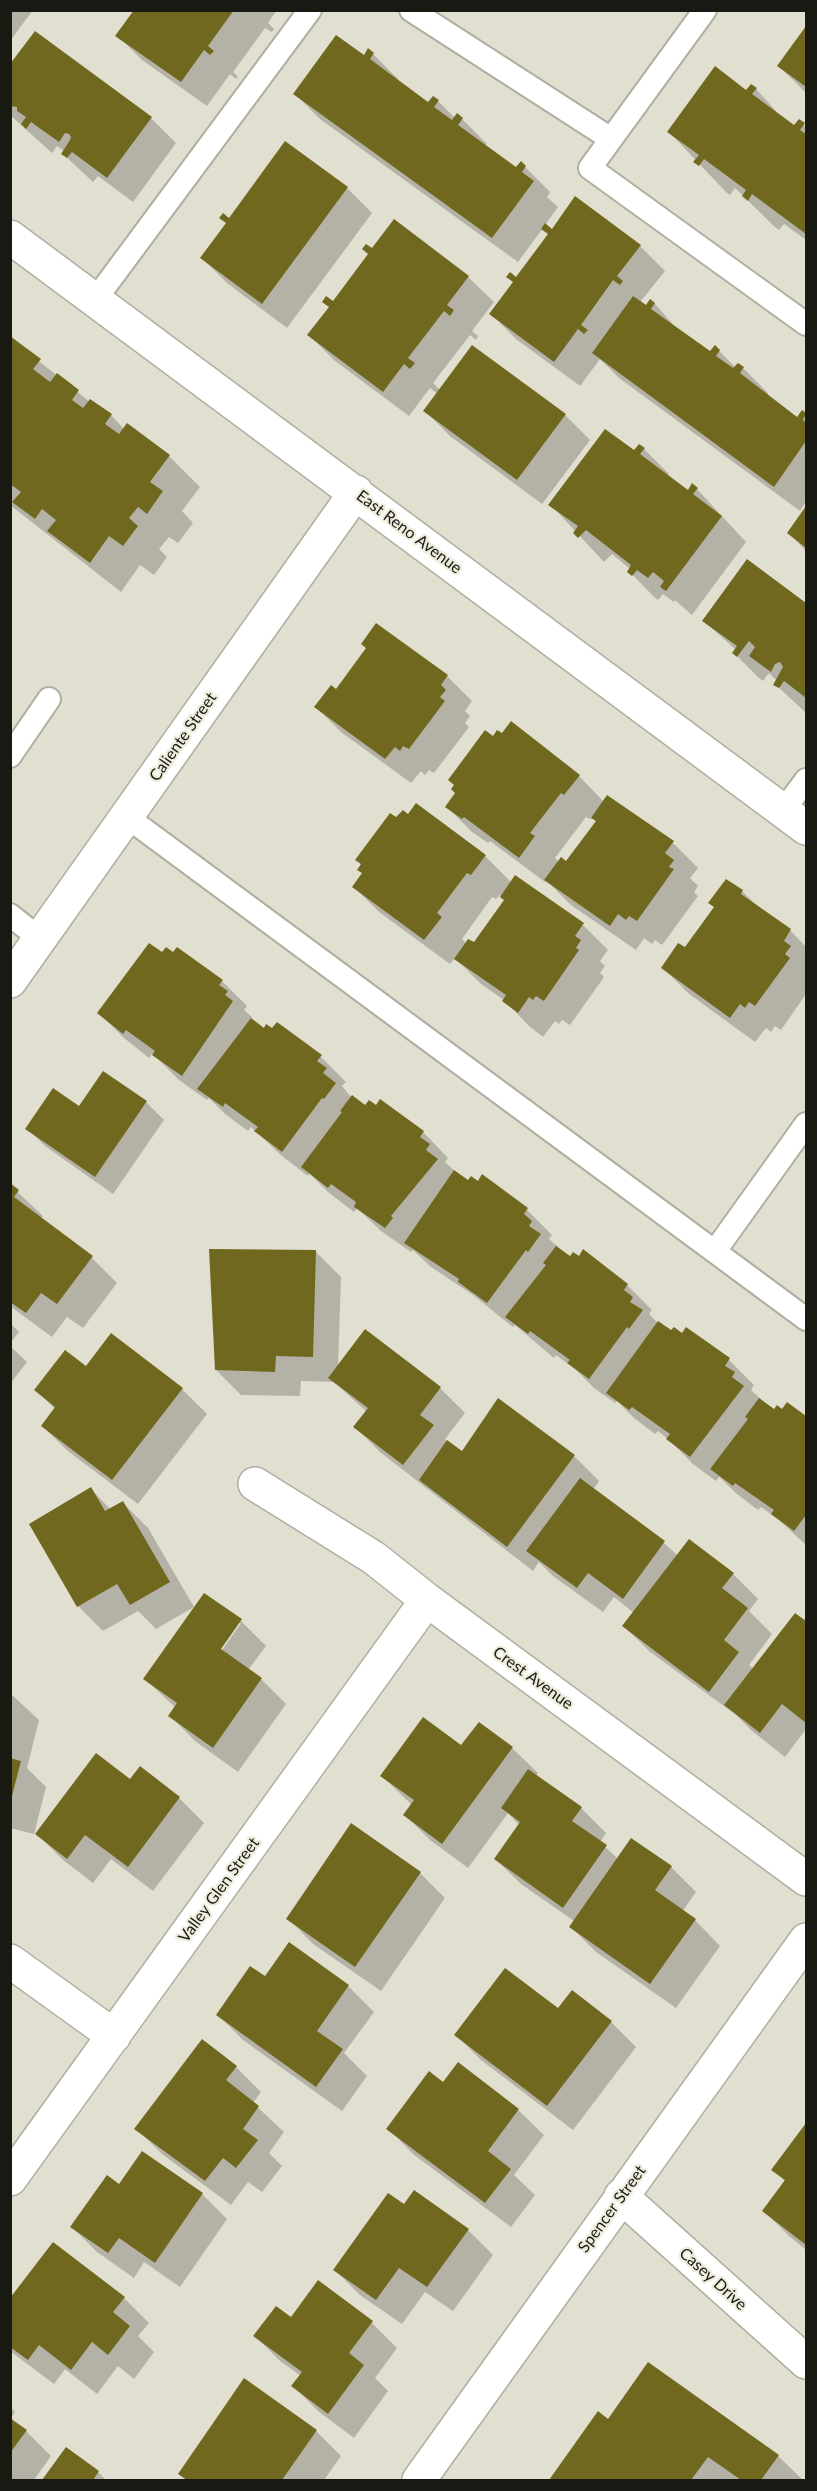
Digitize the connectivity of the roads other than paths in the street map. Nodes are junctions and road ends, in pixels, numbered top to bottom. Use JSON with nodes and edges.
{"nodes":[{"id":1,"x":310,"y":10,"type":"edge"},
{"id":2,"x":411,"y":10,"type":"edge"},
{"id":3,"x":705,"y":10,"type":"edge"},
{"id":4,"x":611,"y":139,"type":"junction"},
{"id":5,"x":10,"y":237,"type":"edge"},
{"id":6,"x":95,"y":300,"type":"junction"},
{"id":7,"x":807,"y":324,"type":"edge"},
{"id":8,"x":356,"y":492,"type":"junction"},
{"id":9,"x":49,"y":699,"type":"dead end"},
{"id":10,"x":10,"y":756,"type":"edge"},
{"id":11,"x":807,"y":780,"type":"edge"},
{"id":12,"x":127,"y":817,"type":"junction"},
{"id":13,"x":795,"y":820,"type":"edge"},
{"id":14,"x":10,"y":915,"type":"edge"},
{"id":15,"x":40,"y":939,"type":"junction"},
{"id":16,"x":10,"y":981,"type":"edge"},
{"id":17,"x":807,"y":1124,"type":"edge"},
{"id":18,"x":715,"y":1251,"type":"junction"},
{"id":19,"x":807,"y":1319,"type":"edge"},
{"id":20,"x":255,"y":1484,"type":"dead end"},
{"id":21,"x":427,"y":1600,"type":"junction"},
{"id":22,"x":807,"y":1879,"type":"edge"},
{"id":23,"x":807,"y":1940,"type":"edge"},
{"id":24,"x":10,"y":1961,"type":"edge"},
{"id":25,"x":114,"y":2036,"type":"junction"},
{"id":26,"x":10,"y":2179,"type":"edge"},
{"id":27,"x":621,"y":2196,"type":"junction"},
{"id":28,"x":807,"y":2362,"type":"edge"},
{"id":29,"x":419,"y":2481,"type":"edge"}],
"edges":[{"from":1,"to":6,"type":"lane"},
{"from":2,"to":4,"type":"lane"},
{"from":3,"to":4,"type":"lane"},
{"from":4,"to":7,"type":"lane"},
{"from":5,"to":6,"type":"street","name":"East Reno Avenue"},
{"from":6,"to":8,"type":"street","name":"East Reno Avenue"},
{"from":8,"to":12,"type":"street","name":"Caliente Street"},
{"from":8,"to":13,"type":"street","name":"East Reno Avenue"},
{"from":9,"to":10,"type":"lane"},
{"from":11,"to":13,"type":"lane"},
{"from":12,"to":15,"type":"street","name":"Caliente Street"},
{"from":12,"to":18,"type":"lane"},
{"from":14,"to":15,"type":"lane"},
{"from":15,"to":16,"type":"street","name":"Caliente Street"},
{"from":17,"to":18,"type":"lane"},
{"from":18,"to":19,"type":"lane"},
{"from":20,"to":21,"type":"street","name":"Crest Avenue"},
{"from":21,"to":22,"type":"street","name":"Crest Avenue"},
{"from":21,"to":25,"type":"street","name":"Valley Glen Street"},
{"from":23,"to":27,"type":"street","name":"Spencer Street"},
{"from":24,"to":25,"type":"street"},
{"from":25,"to":26,"type":"street","name":"Valley Glen Street"},
{"from":27,"to":28,"type":"street","name":"Casey Drive"},
{"from":27,"to":29,"type":"street","name":"Spencer Street"}]}
